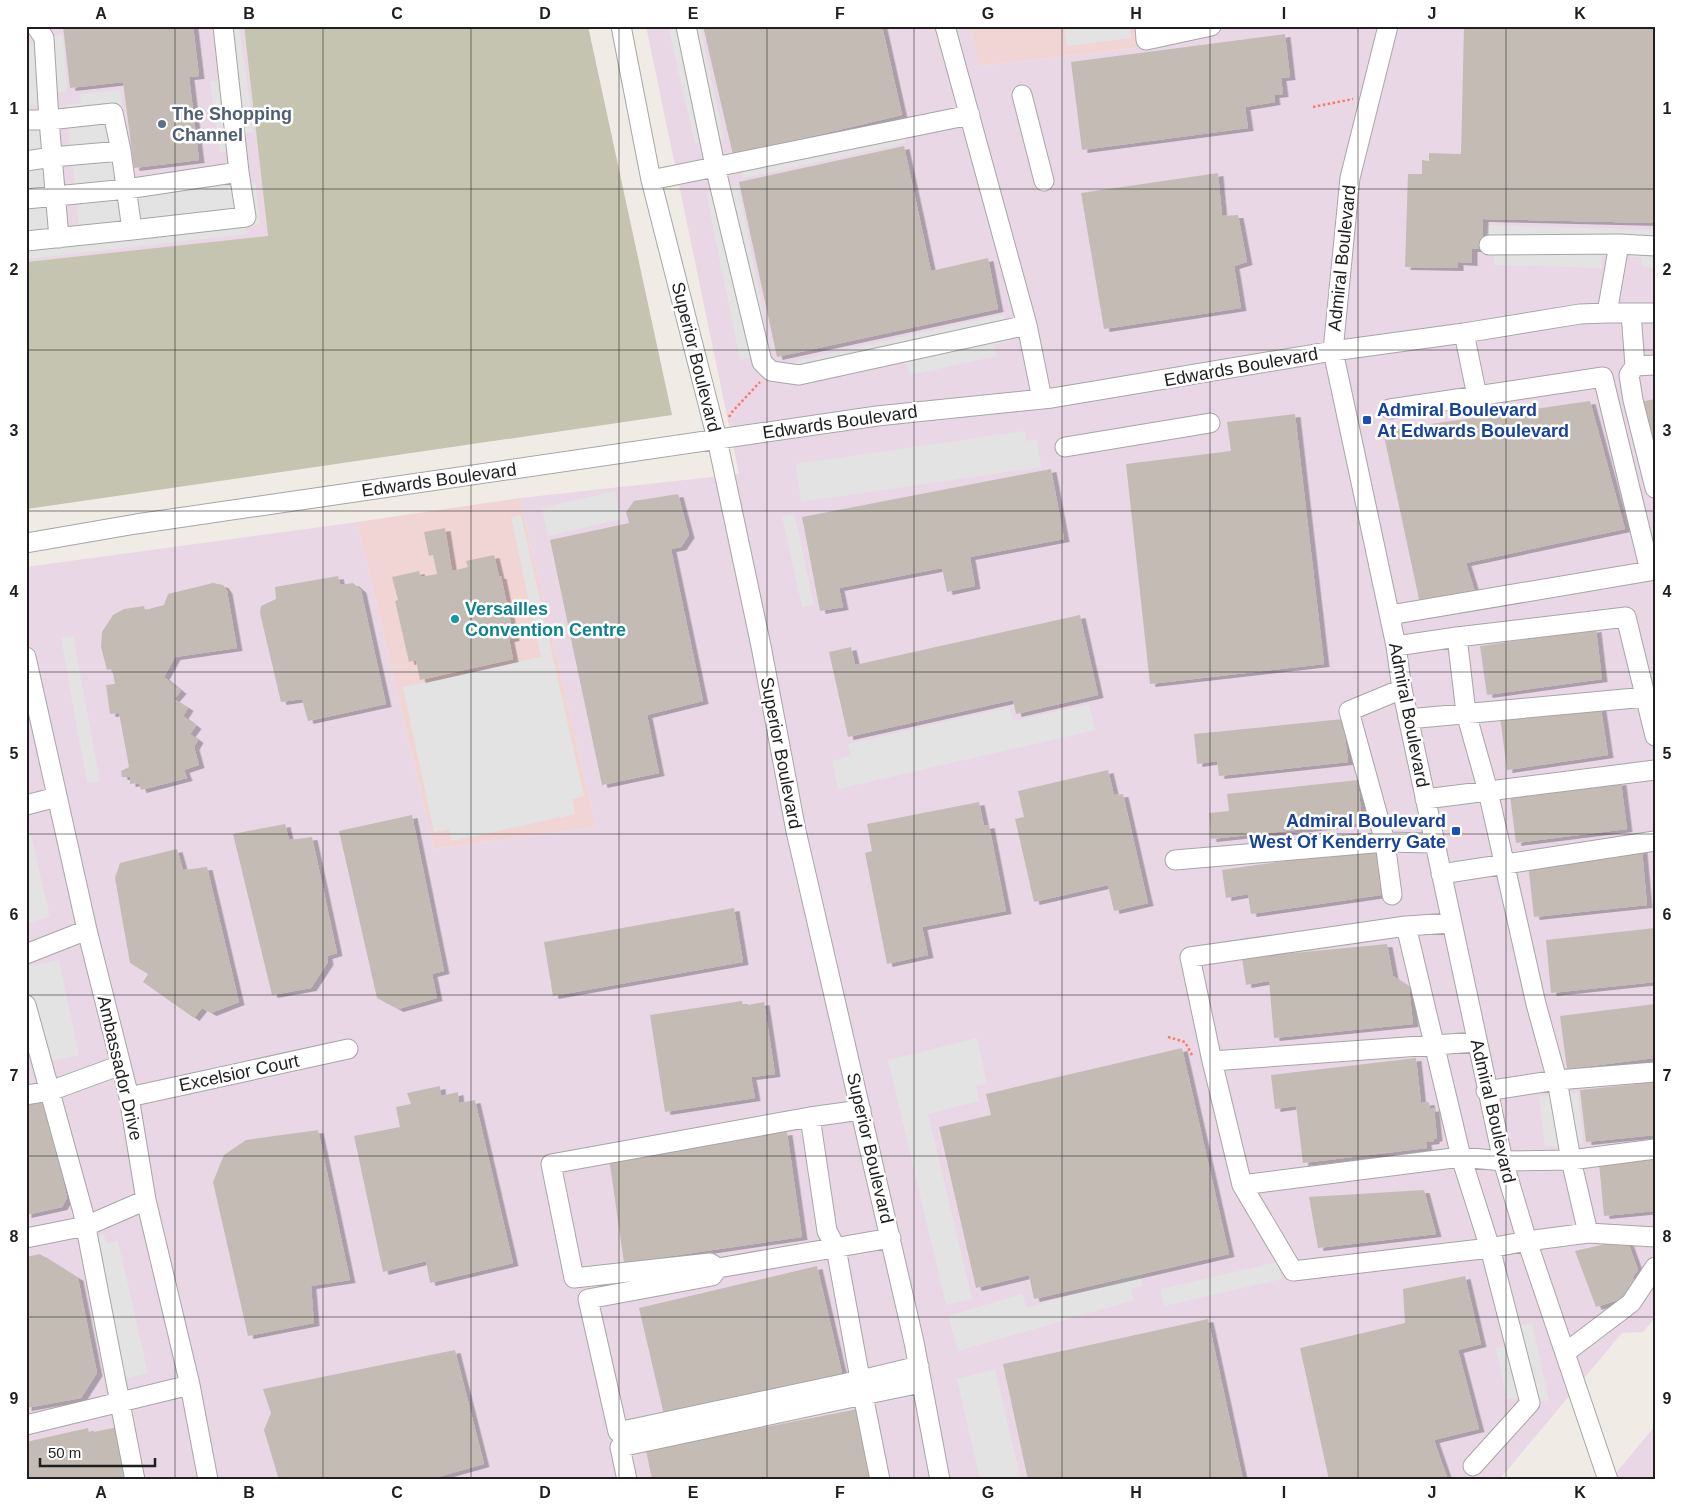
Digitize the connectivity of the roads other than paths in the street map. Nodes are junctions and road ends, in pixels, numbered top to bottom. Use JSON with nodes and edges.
{"nodes":[{"id":1,"x":36,"y":26,"type":"edge"},
{"id":2,"x":222,"y":26,"type":"edge"},
{"id":3,"x":621,"y":26,"type":"edge"},
{"id":4,"x":686,"y":26,"type":"edge"},
{"id":5,"x":945,"y":26,"type":"edge"},
{"id":6,"x":1144,"y":26,"type":"edge"},
{"id":7,"x":1211,"y":26,"type":"edge"},
{"id":8,"x":1388,"y":26,"type":"edge"},
{"id":9,"x":1022,"y":95,"type":"dead end"},
{"id":10,"x":970,"y":115,"type":"junction"},
{"id":11,"x":26,"y":120,"type":"edge"},
{"id":12,"x":49,"y":120,"type":"junction"},
{"id":13,"x":121,"y":151,"type":"junction"},
{"id":14,"x":52,"y":157,"type":"junction"},
{"id":15,"x":26,"y":161,"type":"edge"},
{"id":16,"x":714,"y":166,"type":"junction"},
{"id":17,"x":239,"y":172,"type":"junction"},
{"id":18,"x":651,"y":180,"type":"junction"},
{"id":19,"x":1044,"y":182,"type":"dead end"},
{"id":20,"x":127,"y":189,"type":"junction"},
{"id":21,"x":55,"y":196,"type":"junction"},
{"id":22,"x":26,"y":199,"type":"edge"},
{"id":23,"x":132,"y":230,"type":"junction"},
{"id":24,"x":59,"y":238,"type":"junction"},
{"id":25,"x":26,"y":241,"type":"edge"},
{"id":26,"x":1620,"y":244,"type":"junction"},
{"id":27,"x":1489,"y":245,"type":"dead end"},
{"id":28,"x":1655,"y":246,"type":"edge"},
{"id":29,"x":1607,"y":313,"type":"junction"},
{"id":30,"x":1630,"y":313,"type":"junction"},
{"id":31,"x":1655,"y":313,"type":"edge"},
{"id":32,"x":1027,"y":326,"type":"junction"},
{"id":33,"x":1464,"y":333,"type":"junction"},
{"id":34,"x":1333,"y":351,"type":"junction"},
{"id":35,"x":1635,"y":366,"type":"junction"},
{"id":36,"x":1655,"y":366,"type":"edge"},
{"id":37,"x":1477,"y":396,"type":"junction"},
{"id":38,"x":1042,"y":399,"type":"junction"},
{"id":39,"x":1390,"y":409,"type":"dead end"},
{"id":40,"x":1210,"y":423,"type":"dead end"},
{"id":41,"x":717,"y":439,"type":"junction"},
{"id":42,"x":1065,"y":447,"type":"dead end"},
{"id":43,"x":1655,"y":488,"type":"edge"},
{"id":44,"x":26,"y":543,"type":"edge"},
{"id":45,"x":1390,"y":615,"type":"junction"},
{"id":46,"x":1457,"y":637,"type":"junction"},
{"id":47,"x":1396,"y":646,"type":"junction"},
{"id":48,"x":26,"y":657,"type":"edge"},
{"id":49,"x":1402,"y":689,"type":"junction"},
{"id":50,"x":30,"y":690,"type":"edge"},
{"id":51,"x":1646,"y":697,"type":"junction"},
{"id":52,"x":1466,"y":713,"type":"junction"},
{"id":53,"x":1408,"y":719,"type":"junction"},
{"id":54,"x":1655,"y":736,"type":"edge"},
{"id":55,"x":1655,"y":770,"type":"edge"},
{"id":56,"x":1488,"y":791,"type":"junction"},
{"id":57,"x":57,"y":797,"type":"junction"},
{"id":58,"x":1425,"y":799,"type":"junction"},
{"id":59,"x":26,"y":804,"type":"edge"},
{"id":60,"x":1655,"y":841,"type":"edge"},
{"id":61,"x":1385,"y":842,"type":"junction"},
{"id":62,"x":1434,"y":843,"type":"junction"},
{"id":63,"x":1175,"y":860,"type":"dead end"},
{"id":64,"x":1504,"y":864,"type":"junction"},
{"id":65,"x":1441,"y":874,"type":"junction"},
{"id":66,"x":1392,"y":895,"type":"dead end"},
{"id":67,"x":1451,"y":923,"type":"junction"},
{"id":68,"x":1406,"y":926,"type":"junction"},
{"id":69,"x":87,"y":930,"type":"junction"},
{"id":70,"x":26,"y":954,"type":"edge"},
{"id":71,"x":26,"y":1005,"type":"edge"},
{"id":72,"x":1476,"y":1042,"type":"junction"},
{"id":73,"x":1434,"y":1045,"type":"junction"},
{"id":74,"x":348,"y":1049,"type":"dead end"},
{"id":75,"x":1212,"y":1062,"type":"junction"},
{"id":76,"x":121,"y":1065,"type":"junction"},
{"id":77,"x":1655,"y":1072,"type":"edge"},
{"id":78,"x":1557,"y":1080,"type":"junction"},
{"id":79,"x":50,"y":1091,"type":"junction"},
{"id":80,"x":1486,"y":1091,"type":"junction"},
{"id":81,"x":26,"y":1095,"type":"edge"},
{"id":82,"x":130,"y":1097,"type":"junction"},
{"id":83,"x":861,"y":1110,"type":"junction"},
{"id":84,"x":810,"y":1117,"type":"junction"},
{"id":85,"x":1655,"y":1148,"type":"edge"},
{"id":86,"x":1462,"y":1157,"type":"junction"},
{"id":87,"x":1571,"y":1160,"type":"junction"},
{"id":88,"x":1502,"y":1161,"type":"junction"},
{"id":89,"x":1242,"y":1185,"type":"junction"},
{"id":90,"x":146,"y":1200,"type":"junction"},
{"id":91,"x":86,"y":1226,"type":"junction"},
{"id":92,"x":1588,"y":1233,"type":"junction"},
{"id":93,"x":1655,"y":1237,"type":"edge"},
{"id":94,"x":26,"y":1238,"type":"edge"},
{"id":95,"x":891,"y":1238,"type":"junction"},
{"id":96,"x":1527,"y":1241,"type":"junction"},
{"id":97,"x":836,"y":1248,"type":"junction"},
{"id":98,"x":1490,"y":1248,"type":"junction"},
{"id":99,"x":1655,"y":1267,"type":"edge"},
{"id":100,"x":718,"y":1268,"type":"junction"},
{"id":101,"x":1565,"y":1353,"type":"junction"},
{"id":102,"x":920,"y":1375,"type":"junction"},
{"id":103,"x":190,"y":1385,"type":"junction"},
{"id":104,"x":862,"y":1387,"type":"junction"},
{"id":105,"x":120,"y":1402,"type":"junction"},
{"id":106,"x":26,"y":1425,"type":"edge"},
{"id":107,"x":1473,"y":1466,"type":"dead end"},
{"id":108,"x":135,"y":1480,"type":"edge"},
{"id":109,"x":208,"y":1480,"type":"edge"},
{"id":110,"x":627,"y":1480,"type":"edge"},
{"id":111,"x":880,"y":1480,"type":"edge"},
{"id":112,"x":940,"y":1480,"type":"edge"},
{"id":113,"x":1608,"y":1480,"type":"edge"}],
"edges":[{"from":1,"to":12,"type":"street"},
{"from":2,"to":17,"type":"street"},
{"from":3,"to":18,"type":"street","name":"Superior Boulevard"},
{"from":4,"to":16,"type":"street"},
{"from":5,"to":10,"type":"street"},
{"from":6,"to":7,"type":"street"},
{"from":8,"to":34,"type":"street","name":"Admiral Boulevard"},
{"from":9,"to":19,"type":"street"},
{"from":10,"to":16,"type":"street"},
{"from":10,"to":32,"type":"street"},
{"from":11,"to":12,"type":"street"},
{"from":12,"to":13,"type":"street"},
{"from":12,"to":14,"type":"street"},
{"from":13,"to":14,"type":"street"},
{"from":13,"to":20,"type":"street"},
{"from":14,"to":15,"type":"street"},
{"from":14,"to":21,"type":"street"},
{"from":16,"to":18,"type":"street"},
{"from":16,"to":32,"type":"street"},
{"from":17,"to":20,"type":"street"},
{"from":17,"to":23,"type":"street"},
{"from":18,"to":41,"type":"street","name":"Superior Boulevard"},
{"from":20,"to":21,"type":"street"},
{"from":20,"to":23,"type":"street"},
{"from":21,"to":22,"type":"street"},
{"from":21,"to":24,"type":"street"},
{"from":23,"to":24,"type":"street"},
{"from":24,"to":25,"type":"street"},
{"from":26,"to":27,"type":"street"},
{"from":26,"to":28,"type":"street"},
{"from":26,"to":29,"type":"street"},
{"from":29,"to":30,"type":"street","name":"Edwards Boulevard"},
{"from":29,"to":33,"type":"street","name":"Edwards Boulevard"},
{"from":30,"to":31,"type":"street","name":"Edwards Boulevard"},
{"from":30,"to":35,"type":"street"},
{"from":32,"to":38,"type":"street"},
{"from":33,"to":34,"type":"street","name":"Edwards Boulevard"},
{"from":33,"to":37,"type":"street"},
{"from":34,"to":38,"type":"street","name":"Edwards Boulevard"},
{"from":34,"to":45,"type":"street","name":"Admiral Boulevard"},
{"from":35,"to":36,"type":"street"},
{"from":35,"to":43,"type":"street"},
{"from":37,"to":39,"type":"street"},
{"from":37,"to":45,"type":"street"},
{"from":38,"to":41,"type":"street","name":"Edwards Boulevard"},
{"from":40,"to":42,"type":"street"},
{"from":41,"to":44,"type":"street","name":"Edwards Boulevard"},
{"from":41,"to":83,"type":"street","name":"Superior Boulevard"},
{"from":45,"to":47,"type":"street","name":"Admiral Boulevard"},
{"from":46,"to":47,"type":"street"},
{"from":46,"to":51,"type":"street"},
{"from":46,"to":52,"type":"street"},
{"from":47,"to":49,"type":"street","name":"Admiral Boulevard"},
{"from":48,"to":50,"type":"street","name":"Ambassador Drive"},
{"from":49,"to":53,"type":"street","name":"Admiral Boulevard"},
{"from":49,"to":61,"type":"street"},
{"from":50,"to":57,"type":"street","name":"Ambassador Drive"},
{"from":51,"to":52,"type":"street"},
{"from":51,"to":54,"type":"street"},
{"from":52,"to":53,"type":"street"},
{"from":52,"to":56,"type":"street"},
{"from":53,"to":58,"type":"street","name":"Admiral Boulevard"},
{"from":55,"to":56,"type":"street"},
{"from":56,"to":58,"type":"street"},
{"from":56,"to":64,"type":"street"},
{"from":57,"to":59,"type":"street"},
{"from":57,"to":69,"type":"street","name":"Ambassador Drive"},
{"from":58,"to":62,"type":"street","name":"Admiral Boulevard"},
{"from":60,"to":64,"type":"street"},
{"from":61,"to":62,"type":"street"},
{"from":61,"to":63,"type":"street"},
{"from":61,"to":66,"type":"street"},
{"from":62,"to":65,"type":"street","name":"Admiral Boulevard"},
{"from":64,"to":65,"type":"street"},
{"from":64,"to":78,"type":"street"},
{"from":65,"to":67,"type":"street","name":"Admiral Boulevard"},
{"from":67,"to":68,"type":"street"},
{"from":67,"to":72,"type":"street","name":"Admiral Boulevard"},
{"from":68,"to":73,"type":"street"},
{"from":68,"to":75,"type":"street"},
{"from":69,"to":70,"type":"street"},
{"from":69,"to":76,"type":"street","name":"Ambassador Drive"},
{"from":71,"to":79,"type":"street"},
{"from":72,"to":73,"type":"street"},
{"from":72,"to":80,"type":"street","name":"Admiral Boulevard"},
{"from":73,"to":75,"type":"street"},
{"from":73,"to":86,"type":"street"},
{"from":74,"to":82,"type":"street","name":"Excelsior Court"},
{"from":75,"to":89,"type":"street"},
{"from":76,"to":79,"type":"street"},
{"from":76,"to":82,"type":"street","name":"Ambassador Drive"},
{"from":77,"to":78,"type":"street"},
{"from":78,"to":80,"type":"street"},
{"from":78,"to":87,"type":"street"},
{"from":79,"to":81,"type":"street"},
{"from":79,"to":91,"type":"street"},
{"from":80,"to":88,"type":"street","name":"Admiral Boulevard"},
{"from":82,"to":90,"type":"street","name":"Ambassador Drive"},
{"from":83,"to":84,"type":"street"},
{"from":83,"to":95,"type":"street","name":"Superior Boulevard"},
{"from":84,"to":97,"type":"street"},
{"from":84,"to":100,"type":"street"},
{"from":85,"to":87,"type":"street"},
{"from":86,"to":88,"type":"street"},
{"from":86,"to":89,"type":"street"},
{"from":86,"to":98,"type":"street"},
{"from":87,"to":88,"type":"street"},
{"from":87,"to":92,"type":"street"},
{"from":88,"to":96,"type":"street","name":"Admiral Boulevard"},
{"from":89,"to":98,"type":"street"},
{"from":90,"to":91,"type":"street"},
{"from":90,"to":103,"type":"street","name":"Ambassador Drive"},
{"from":91,"to":94,"type":"street"},
{"from":91,"to":105,"type":"street"},
{"from":92,"to":93,"type":"street"},
{"from":92,"to":96,"type":"street"},
{"from":95,"to":97,"type":"street"},
{"from":95,"to":102,"type":"street","name":"Superior Boulevard"},
{"from":96,"to":98,"type":"street"},
{"from":96,"to":101,"type":"street","name":"Admiral Boulevard"},
{"from":97,"to":100,"type":"street"},
{"from":97,"to":104,"type":"street"},
{"from":98,"to":107,"type":"street"},
{"from":99,"to":101,"type":"street"},
{"from":100,"to":104,"type":"street"},
{"from":101,"to":113,"type":"street","name":"Admiral Boulevard"},
{"from":102,"to":104,"type":"street"},
{"from":102,"to":112,"type":"street","name":"Superior Boulevard"},
{"from":103,"to":105,"type":"street"},
{"from":103,"to":109,"type":"street","name":"Ambassador Drive"},
{"from":104,"to":110,"type":"street"},
{"from":104,"to":111,"type":"street"},
{"from":105,"to":106,"type":"street"},
{"from":105,"to":108,"type":"street"}]}
